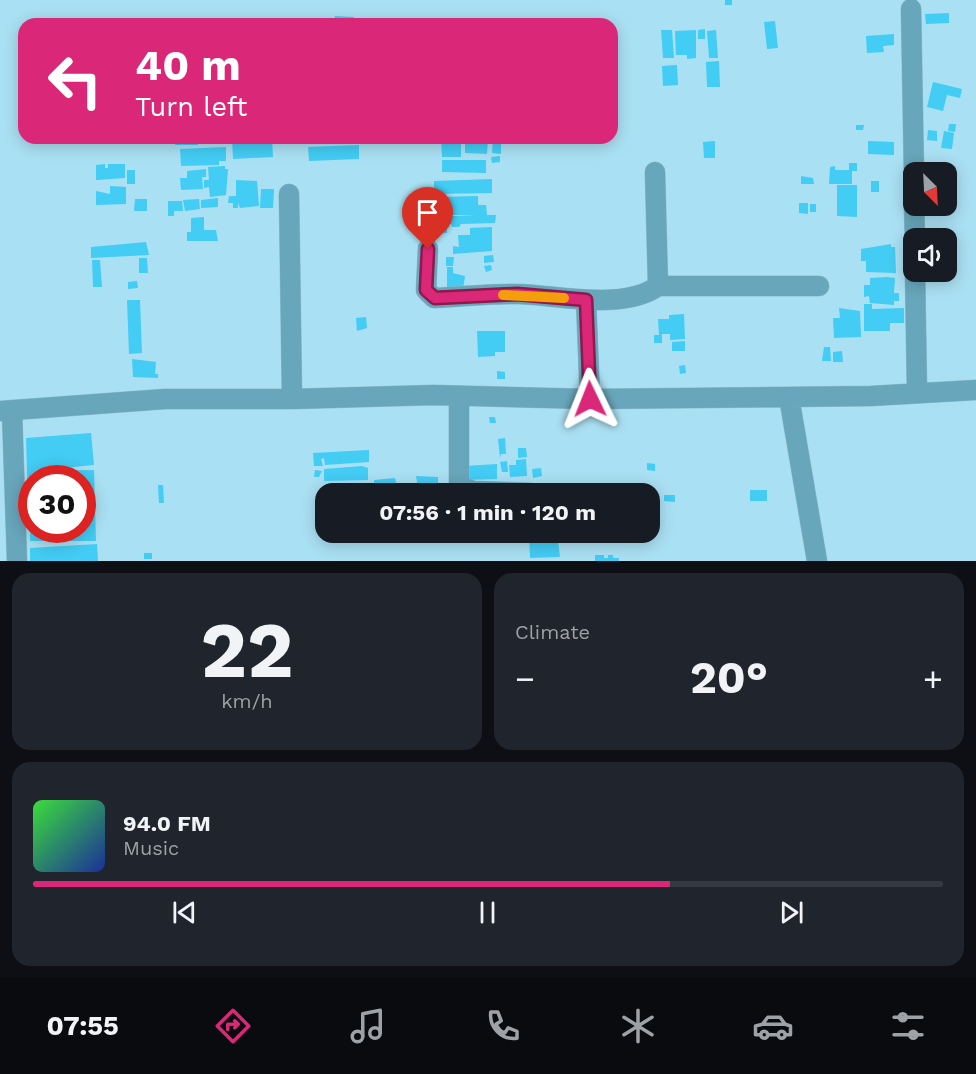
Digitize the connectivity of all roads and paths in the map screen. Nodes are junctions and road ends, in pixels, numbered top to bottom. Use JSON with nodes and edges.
{"nodes":[{"id":1,"x":911,"y":9,"type":"dead end"},
{"id":2,"x":914,"y":162,"type":"edge"},
{"id":3,"x":656,"y":172,"type":"dead end"},
{"id":4,"x":289,"y":194,"type":"dead end"},
{"id":5,"x":428,"y":249,"type":"dead end"},
{"id":6,"x":915,"y":282,"type":"edge"},
{"id":7,"x":658,"y":286,"type":"junction"},
{"id":8,"x":819,"y":286,"type":"dead end"},
{"id":9,"x":586,"y":300,"type":"junction"},
{"id":10,"x":976,"y":390,"type":"edge"},
{"id":11,"x":917,"y":392,"type":"junction"},
{"id":12,"x":459,"y":397,"type":"junction"},
{"id":13,"x":789,"y":397,"type":"junction"},
{"id":14,"x":292,"y":399,"type":"junction"},
{"id":15,"x":590,"y":399,"type":"junction"},
{"id":16,"x":6,"y":411,"type":"edge"},
{"id":17,"x":459,"y":483,"type":"edge"},
{"id":18,"x":17,"y":561,"type":"edge"},
{"id":19,"x":817,"y":561,"type":"edge"}],
"edges":[{"from":1,"to":2,"type":"street"},
{"from":3,"to":7,"type":"street"},
{"from":4,"to":14,"type":"street"},
{"from":5,"to":9,"type":"street"},
{"from":6,"to":11,"type":"street"},
{"from":7,"to":8,"type":"street"},
{"from":7,"to":9,"type":"street"},
{"from":9,"to":15,"type":"street"},
{"from":10,"to":11,"type":"street"},
{"from":11,"to":13,"type":"street"},
{"from":12,"to":14,"type":"street"},
{"from":12,"to":15,"type":"street"},
{"from":12,"to":17,"type":"street"},
{"from":13,"to":15,"type":"street"},
{"from":13,"to":19,"type":"street"},
{"from":14,"to":16,"type":"street"},
{"from":16,"to":18,"type":"street"}]}
